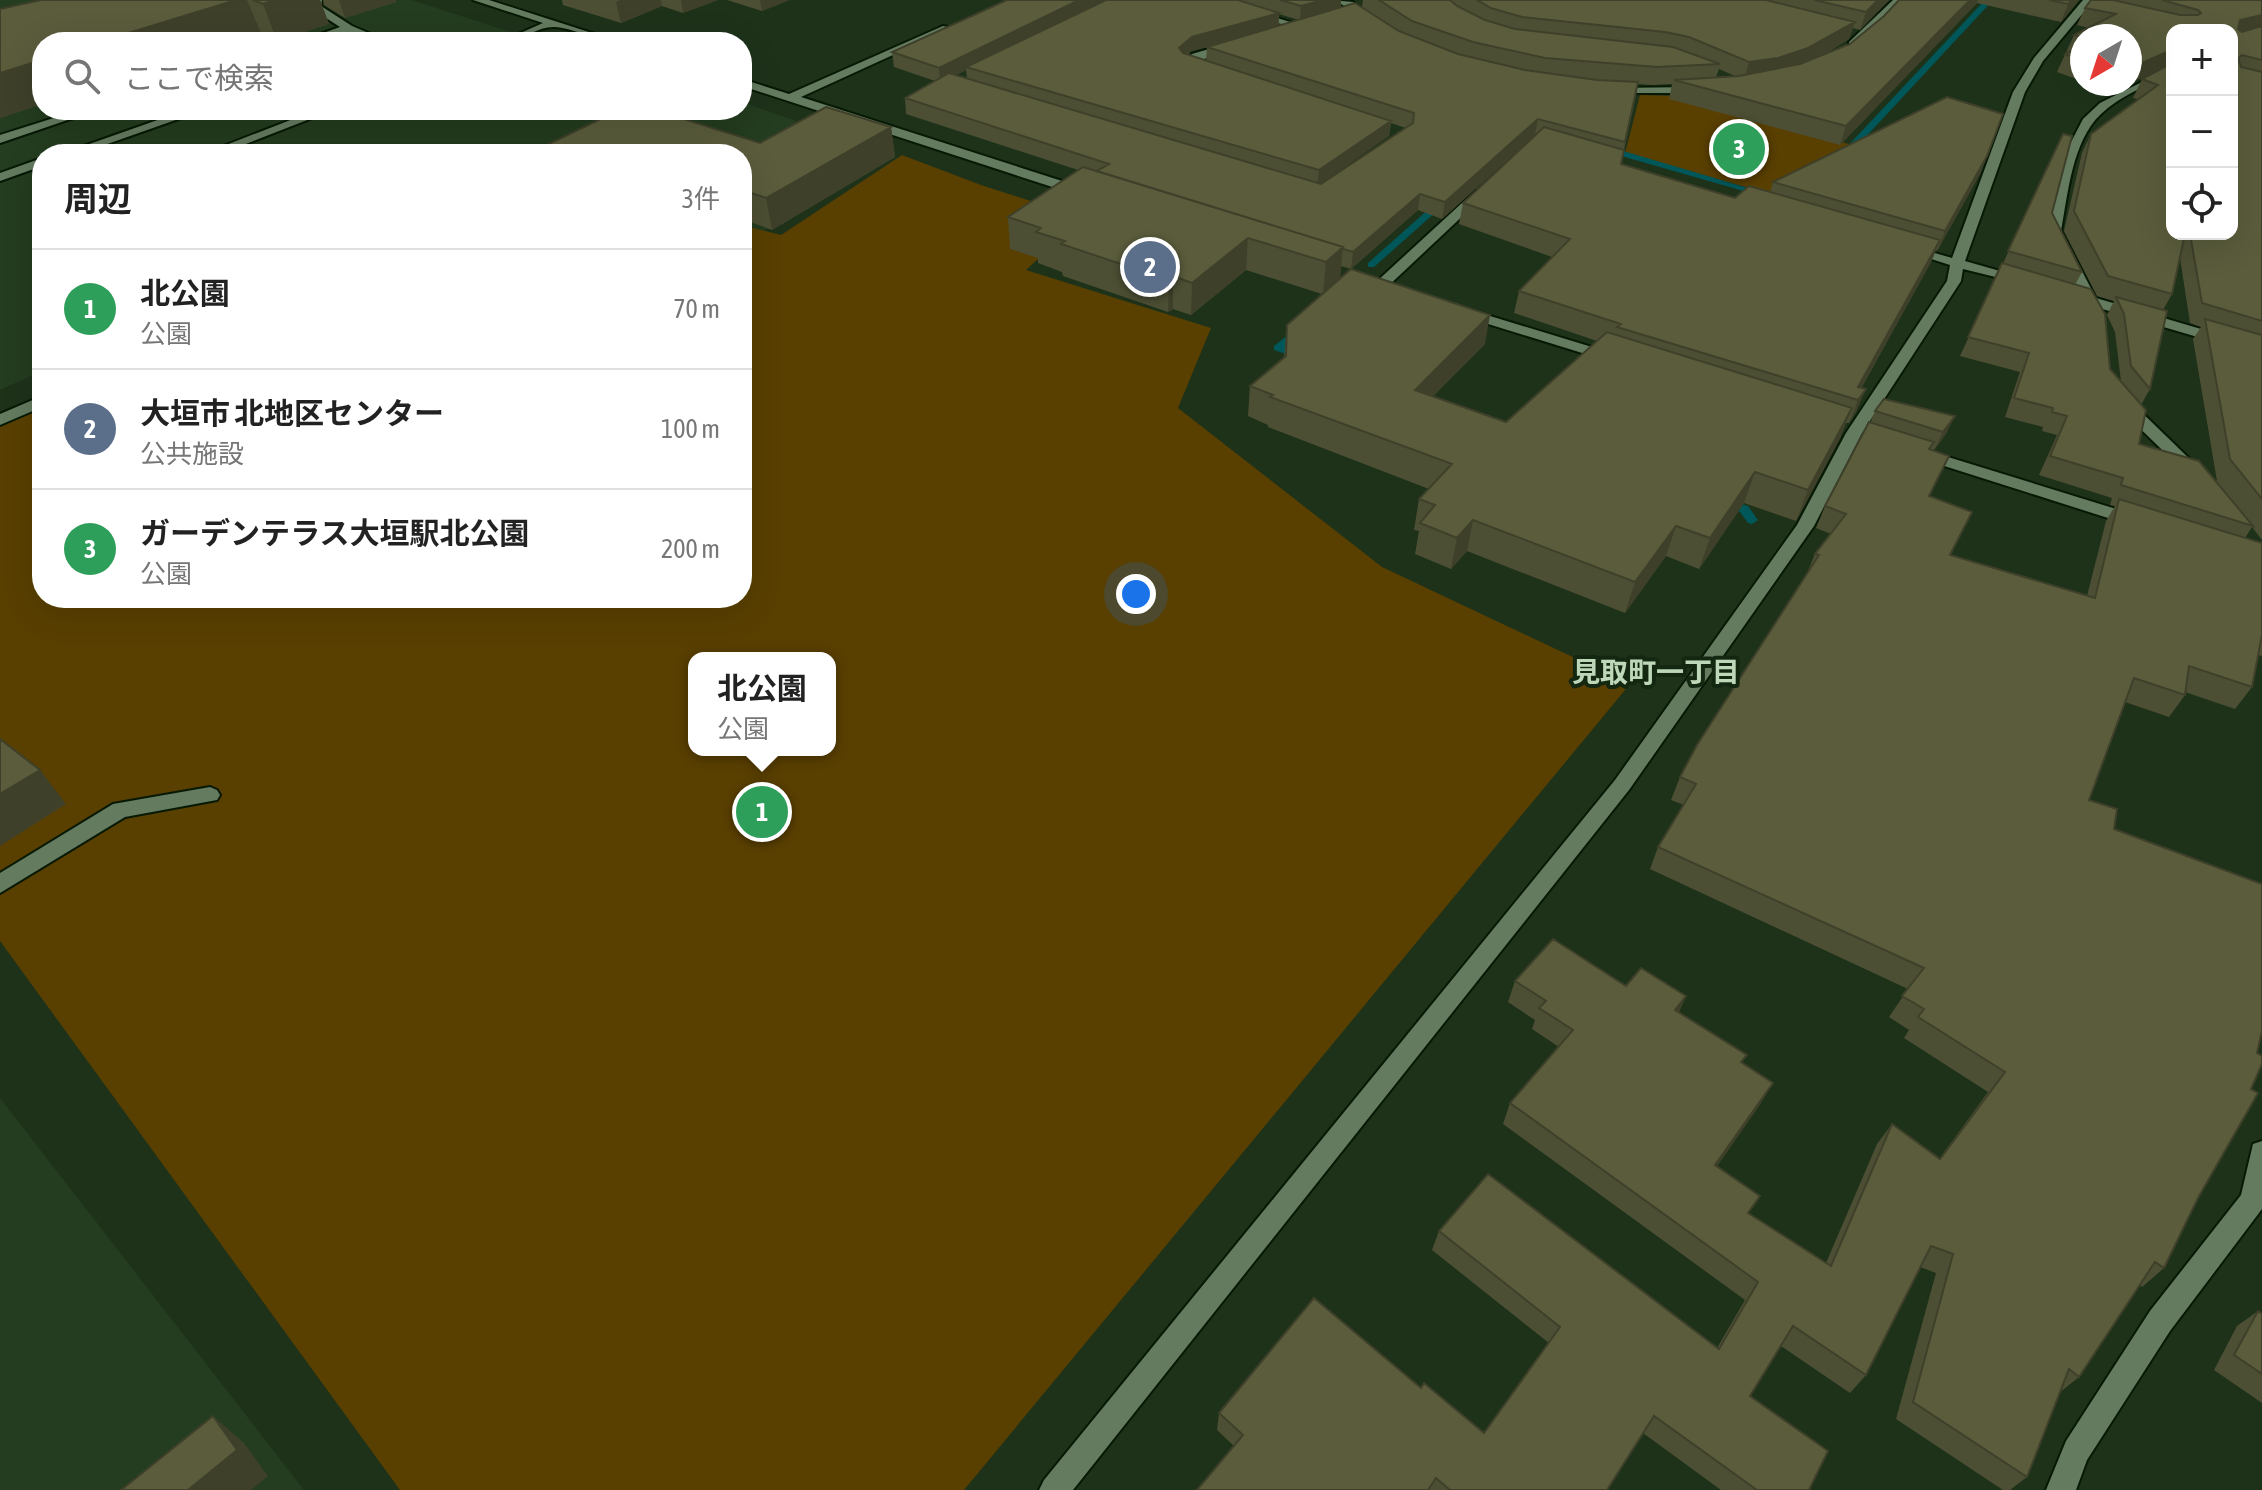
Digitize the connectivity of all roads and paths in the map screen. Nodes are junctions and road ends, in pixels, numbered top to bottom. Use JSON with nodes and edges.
{"nodes":[{"id":1,"x":317,"y":0,"type":"edge"},
{"id":2,"x":478,"y":0,"type":"edge"},
{"id":3,"x":1208,"y":0,"type":"edge"},
{"id":4,"x":1337,"y":0,"type":"edge"},
{"id":5,"x":1899,"y":0,"type":"edge"},
{"id":6,"x":2087,"y":3,"type":"edge"},
{"id":7,"x":2098,"y":9,"type":"edge"},
{"id":8,"x":1356,"y":11,"type":"junction"},
{"id":9,"x":1341,"y":14,"type":"edge"},
{"id":10,"x":1313,"y":22,"type":"edge"},
{"id":11,"x":553,"y":23,"type":"junction"},
{"id":12,"x":953,"y":25,"type":"edge"},
{"id":13,"x":1298,"y":26,"type":"junction"},
{"id":14,"x":348,"y":28,"type":"junction"},
{"id":15,"x":1382,"y":31,"type":"edge"},
{"id":16,"x":335,"y":32,"type":"edge"},
{"id":17,"x":359,"y":32,"type":"edge"},
{"id":18,"x":530,"y":32,"type":"edge"},
{"id":19,"x":582,"y":32,"type":"edge"},
{"id":20,"x":1846,"y":33,"type":"edge"},
{"id":21,"x":1269,"y":34,"type":"edge"},
{"id":22,"x":1861,"y":36,"type":"junction"},
{"id":23,"x":1240,"y":43,"type":"edge"},
{"id":24,"x":1839,"y":57,"type":"edge"},
{"id":25,"x":1217,"y":73,"type":"edge"},
{"id":26,"x":2166,"y":73,"type":"edge"},
{"id":27,"x":752,"y":85,"type":"edge"},
{"id":28,"x":1708,"y":89,"type":"edge"},
{"id":29,"x":1600,"y":91,"type":"edge"},
{"id":30,"x":789,"y":98,"type":"junction"},
{"id":31,"x":60,"y":120,"type":"edge"},
{"id":32,"x":168,"y":120,"type":"edge"},
{"id":33,"x":300,"y":120,"type":"edge"},
{"id":34,"x":651,"y":120,"type":"edge"},
{"id":35,"x":632,"y":129,"type":"edge"},
{"id":36,"x":0,"y":139,"type":"edge"},
{"id":37,"x":98,"y":144,"type":"edge"},
{"id":38,"x":236,"y":144,"type":"edge"},
{"id":39,"x":32,"y":166,"type":"edge"},
{"id":40,"x":0,"y":177,"type":"edge"},
{"id":41,"x":1492,"y":182,"type":"edge"},
{"id":42,"x":1092,"y":195,"type":"edge"},
{"id":43,"x":1897,"y":246,"type":"edge"},
{"id":44,"x":1957,"y":264,"type":"junction"},
{"id":45,"x":2031,"y":285,"type":"edge"},
{"id":46,"x":1380,"y":286,"type":"edge"},
{"id":47,"x":2061,"y":293,"type":"edge"},
{"id":48,"x":2091,"y":301,"type":"junction"},
{"id":49,"x":1454,"y":309,"type":"edge"},
{"id":50,"x":2100,"y":322,"type":"edge"},
{"id":51,"x":2262,"y":352,"type":"edge"},
{"id":52,"x":1632,"y":364,"type":"edge"},
{"id":53,"x":2117,"y":395,"type":"edge"},
{"id":54,"x":32,"y":406,"type":"edge"},
{"id":55,"x":0,"y":420,"type":"edge"},
{"id":56,"x":1899,"y":447,"type":"edge"},
{"id":57,"x":2206,"y":484,"type":"edge"},
{"id":58,"x":2156,"y":528,"type":"edge"},
{"id":59,"x":210,"y":795,"type":"dead end"},
{"id":60,"x":0,"y":884,"type":"edge"},
{"id":61,"x":2262,"y":1152,"type":"edge"},
{"id":62,"x":1054,"y":1490,"type":"edge"},
{"id":63,"x":2061,"y":1490,"type":"edge"}],
"edges":[{"from":1,"to":14,"type":"street"},
{"from":2,"to":11,"type":"street"},
{"from":3,"to":13,"type":"street"},
{"from":4,"to":8,"type":"street"},
{"from":5,"to":22,"type":"street"},
{"from":6,"to":7,"type":"street"},
{"from":6,"to":44,"type":"street"},
{"from":8,"to":9,"type":"street"},
{"from":8,"to":15,"type":"street"},
{"from":10,"to":13,"type":"street"},
{"from":11,"to":18,"type":"street"},
{"from":11,"to":19,"type":"street"},
{"from":12,"to":30,"type":"street"},
{"from":13,"to":21,"type":"street"},
{"from":14,"to":16,"type":"street"},
{"from":14,"to":17,"type":"street"},
{"from":20,"to":22,"type":"street"},
{"from":22,"to":24,"type":"street"},
{"from":23,"to":25,"type":"street"},
{"from":26,"to":48,"type":"street"},
{"from":27,"to":30,"type":"street"},
{"from":28,"to":29,"type":"street"},
{"from":30,"to":42,"type":"street"},
{"from":31,"to":36,"type":"street"},
{"from":32,"to":37,"type":"street"},
{"from":33,"to":38,"type":"street"},
{"from":34,"to":35,"type":"street"},
{"from":39,"to":40,"type":"street"},
{"from":41,"to":46,"type":"street"},
{"from":43,"to":44,"type":"street"},
{"from":44,"to":45,"type":"street"},
{"from":44,"to":62,"type":"street"},
{"from":47,"to":48,"type":"street"},
{"from":48,"to":50,"type":"street"},
{"from":48,"to":51,"type":"street"},
{"from":49,"to":52,"type":"street"},
{"from":53,"to":57,"type":"street"},
{"from":54,"to":55,"type":"street"},
{"from":56,"to":58,"type":"street"},
{"from":59,"to":60,"type":"street"},
{"from":61,"to":63,"type":"street"}]}
